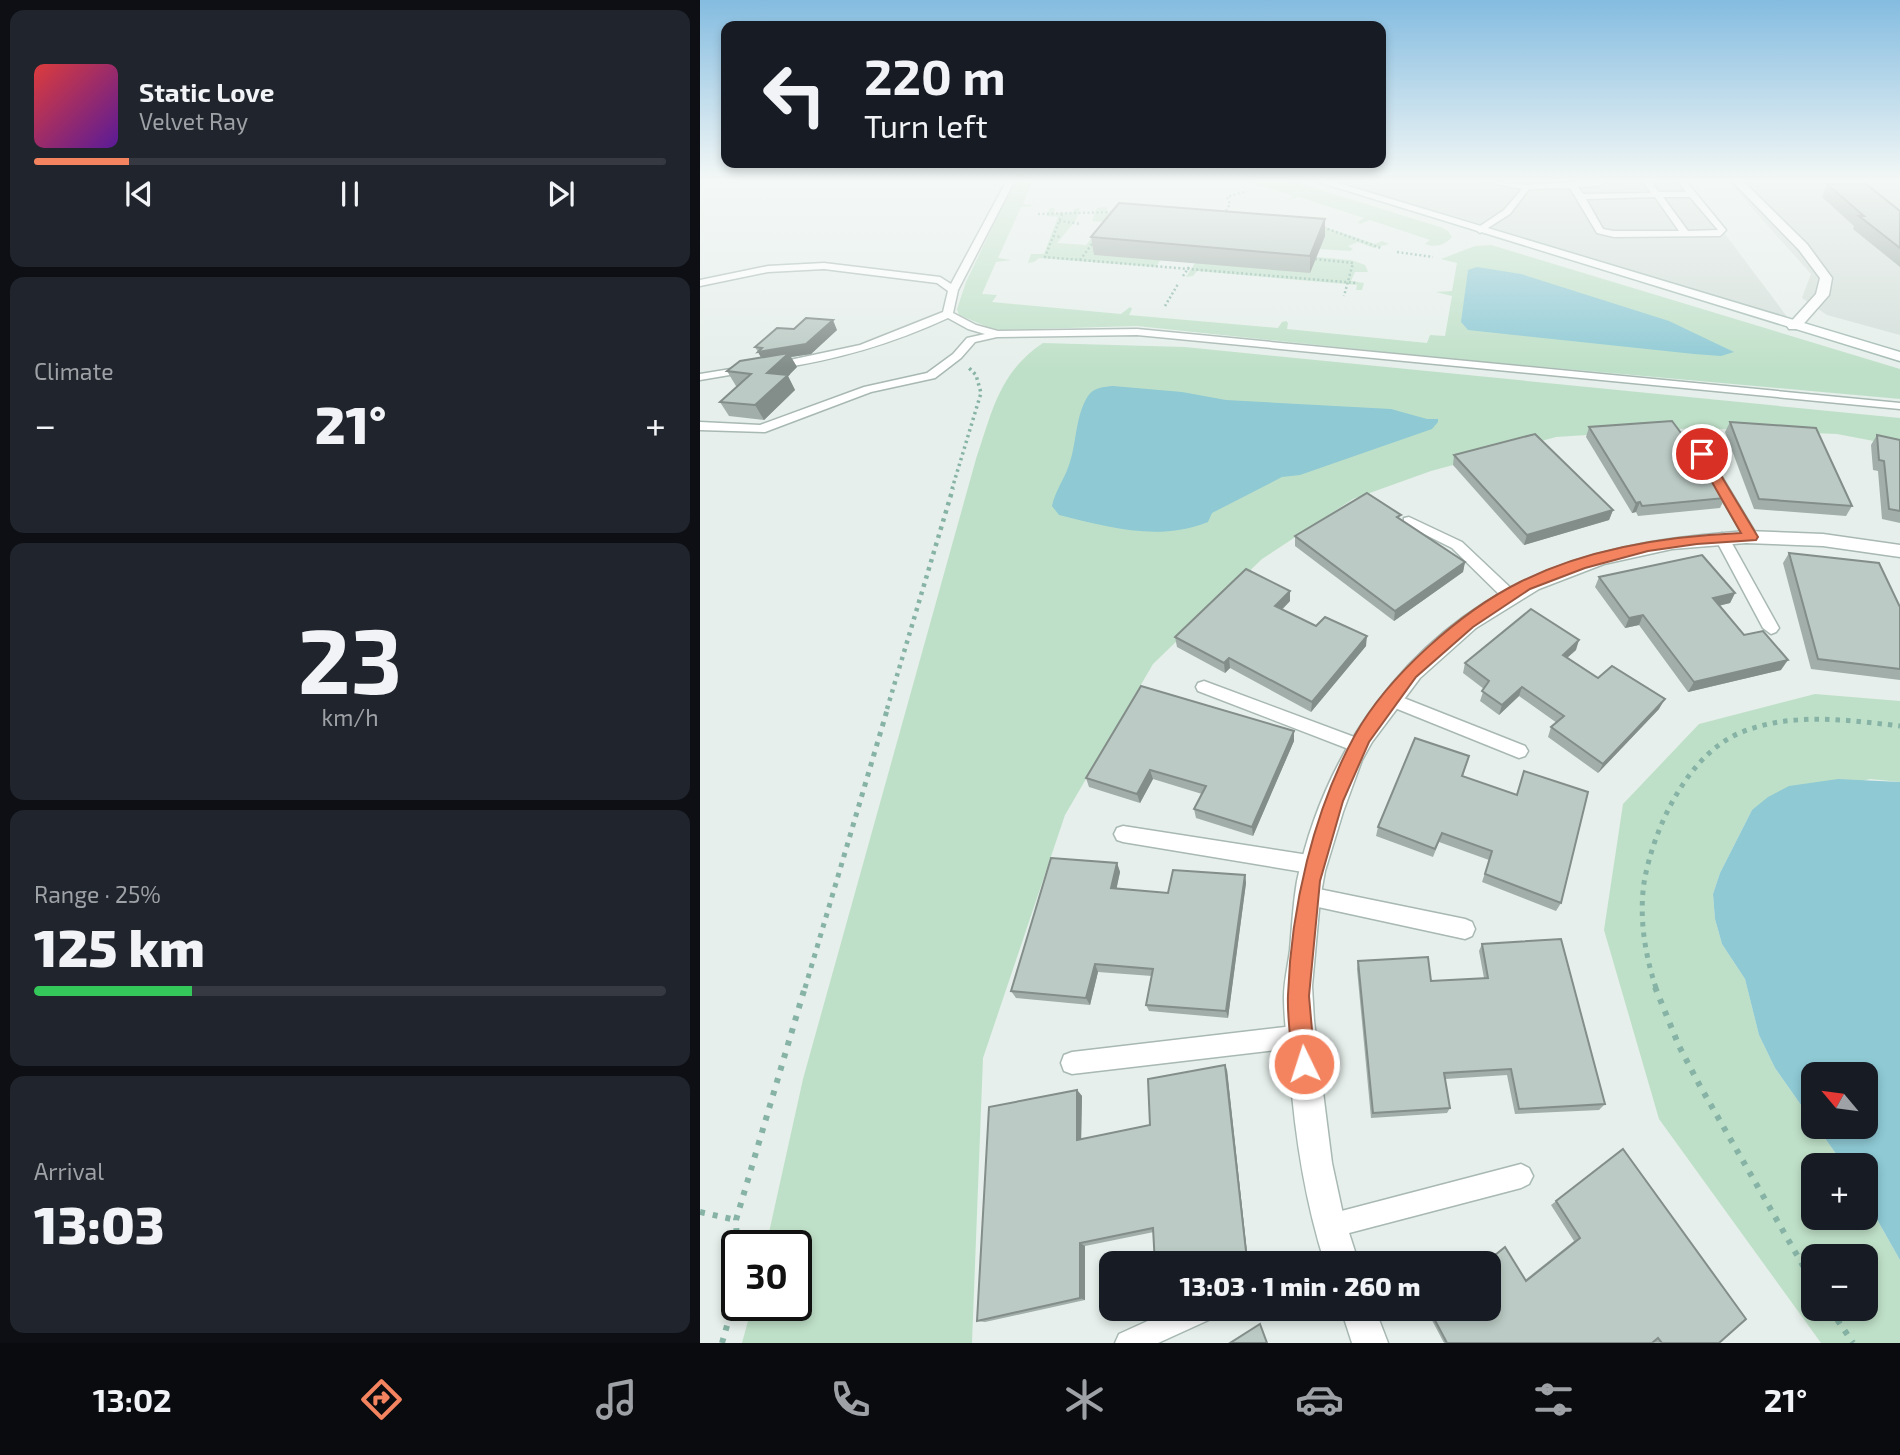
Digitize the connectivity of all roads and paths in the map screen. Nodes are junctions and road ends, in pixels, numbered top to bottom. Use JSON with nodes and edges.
{"nodes":[{"id":1,"x":978,"y":243,"type":"edge"},
{"id":2,"x":1050,"y":243,"type":"edge"},
{"id":3,"x":1094,"y":243,"type":"edge"},
{"id":4,"x":1366,"y":243,"type":"edge"},
{"id":5,"x":1521,"y":243,"type":"edge"},
{"id":6,"x":1799,"y":243,"type":"edge"},
{"id":7,"x":1381,"y":248,"type":"dead end"},
{"id":8,"x":1397,"y":252,"type":"dead end"},
{"id":9,"x":1433,"y":257,"type":"dead end"},
{"id":10,"x":1315,"y":259,"type":"edge"},
{"id":11,"x":1080,"y":260,"type":"junction"},
{"id":12,"x":1189,"y":267,"type":"junction"},
{"id":13,"x":1183,"y":276,"type":"dead end"},
{"id":14,"x":1348,"y":282,"type":"junction"},
{"id":15,"x":700,"y":283,"type":"edge"},
{"id":16,"x":1357,"y":283,"type":"dead end"},
{"id":17,"x":1178,"y":284,"type":"dead end"},
{"id":18,"x":953,"y":290,"type":"junction"},
{"id":19,"x":1344,"y":296,"type":"dead end"},
{"id":20,"x":1165,"y":306,"type":"dead end"},
{"id":21,"x":948,"y":314,"type":"junction"},
{"id":22,"x":1794,"y":326,"type":"junction"},
{"id":23,"x":998,"y":334,"type":"junction"},
{"id":24,"x":957,"y":356,"type":"junction"},
{"id":25,"x":1900,"y":357,"type":"edge"},
{"id":26,"x":700,"y":377,"type":"edge"},
{"id":27,"x":1900,"y":406,"type":"edge"},
{"id":28,"x":700,"y":426,"type":"edge"},
{"id":29,"x":1702,"y":454,"type":"dead end"},
{"id":30,"x":1409,"y":521,"type":"edge"},
{"id":31,"x":1751,"y":537,"type":"junction"},
{"id":32,"x":1721,"y":538,"type":"junction"},
{"id":33,"x":1900,"y":551,"type":"edge"},
{"id":34,"x":1510,"y":596,"type":"junction"},
{"id":35,"x":1771,"y":628,"type":"dead end"},
{"id":36,"x":1204,"y":687,"type":"dead end"},
{"id":37,"x":1391,"y":699,"type":"junction"},
{"id":38,"x":1900,"y":726,"type":"edge"},
{"id":39,"x":1359,"y":746,"type":"junction"},
{"id":40,"x":1519,"y":751,"type":"dead end"},
{"id":41,"x":1123,"y":834,"type":"dead end"},
{"id":42,"x":1315,"y":864,"type":"junction"},
{"id":43,"x":1309,"y":896,"type":"junction"},
{"id":44,"x":1465,"y":929,"type":"dead end"},
{"id":45,"x":1302,"y":1036,"type":"junction"},
{"id":46,"x":1072,"y":1063,"type":"dead end"},
{"id":47,"x":1521,"y":1176,"type":"dead end"},
{"id":48,"x":700,"y":1212,"type":"edge"},
{"id":49,"x":736,"y":1220,"type":"junction"},
{"id":50,"x":1330,"y":1226,"type":"junction"},
{"id":51,"x":736,"y":1230,"type":"edge"},
{"id":52,"x":1334,"y":1251,"type":"edge"},
{"id":53,"x":1801,"y":1263,"type":"edge"},
{"id":54,"x":728,"y":1321,"type":"edge"},
{"id":55,"x":1177,"y":1321,"type":"edge"},
{"id":56,"x":1362,"y":1321,"type":"edge"},
{"id":57,"x":1838,"y":1321,"type":"edge"},
{"id":58,"x":722,"y":1343,"type":"edge"},
{"id":59,"x":1128,"y":1343,"type":"edge"},
{"id":60,"x":1370,"y":1343,"type":"edge"},
{"id":61,"x":1853,"y":1343,"type":"edge"}],
"edges":[{"from":1,"to":18,"type":"lane"},
{"from":2,"to":11,"type":"path"},
{"from":3,"to":11,"type":"path"},
{"from":4,"to":7,"type":"path"},
{"from":5,"to":22,"type":"street"},
{"from":6,"to":22,"type":"street"},
{"from":8,"to":9,"type":"path"},
{"from":10,"to":14,"type":"path"},
{"from":11,"to":12,"type":"path"},
{"from":12,"to":13,"type":"path"},
{"from":12,"to":14,"type":"path"},
{"from":14,"to":16,"type":"path"},
{"from":14,"to":19,"type":"path"},
{"from":15,"to":18,"type":"lane"},
{"from":17,"to":20,"type":"path"},
{"from":18,"to":21,"type":"lane"},
{"from":21,"to":23,"type":"lane"},
{"from":21,"to":26,"type":"lane"},
{"from":22,"to":25,"type":"street"},
{"from":23,"to":24,"type":"lane"},
{"from":23,"to":27,"type":"lane"},
{"from":24,"to":28,"type":"lane"},
{"from":24,"to":49,"type":"path"},
{"from":29,"to":31,"type":"lane"},
{"from":30,"to":34,"type":"lane"},
{"from":31,"to":32,"type":"street"},
{"from":31,"to":33,"type":"street"},
{"from":32,"to":34,"type":"street"},
{"from":32,"to":35,"type":"lane"},
{"from":34,"to":37,"type":"street"},
{"from":36,"to":39,"type":"lane"},
{"from":37,"to":39,"type":"street"},
{"from":37,"to":40,"type":"lane"},
{"from":38,"to":53,"type":"path"},
{"from":39,"to":42,"type":"street"},
{"from":41,"to":42,"type":"lane"},
{"from":42,"to":43,"type":"street"},
{"from":43,"to":44,"type":"lane"},
{"from":43,"to":45,"type":"street"},
{"from":45,"to":46,"type":"lane"},
{"from":45,"to":50,"type":"street"},
{"from":47,"to":50,"type":"lane"},
{"from":48,"to":49,"type":"path"},
{"from":49,"to":51,"type":"path"},
{"from":50,"to":52,"type":"street"},
{"from":54,"to":58,"type":"path"},
{"from":55,"to":59,"type":"lane"},
{"from":56,"to":60,"type":"street"},
{"from":57,"to":61,"type":"path"}]}
